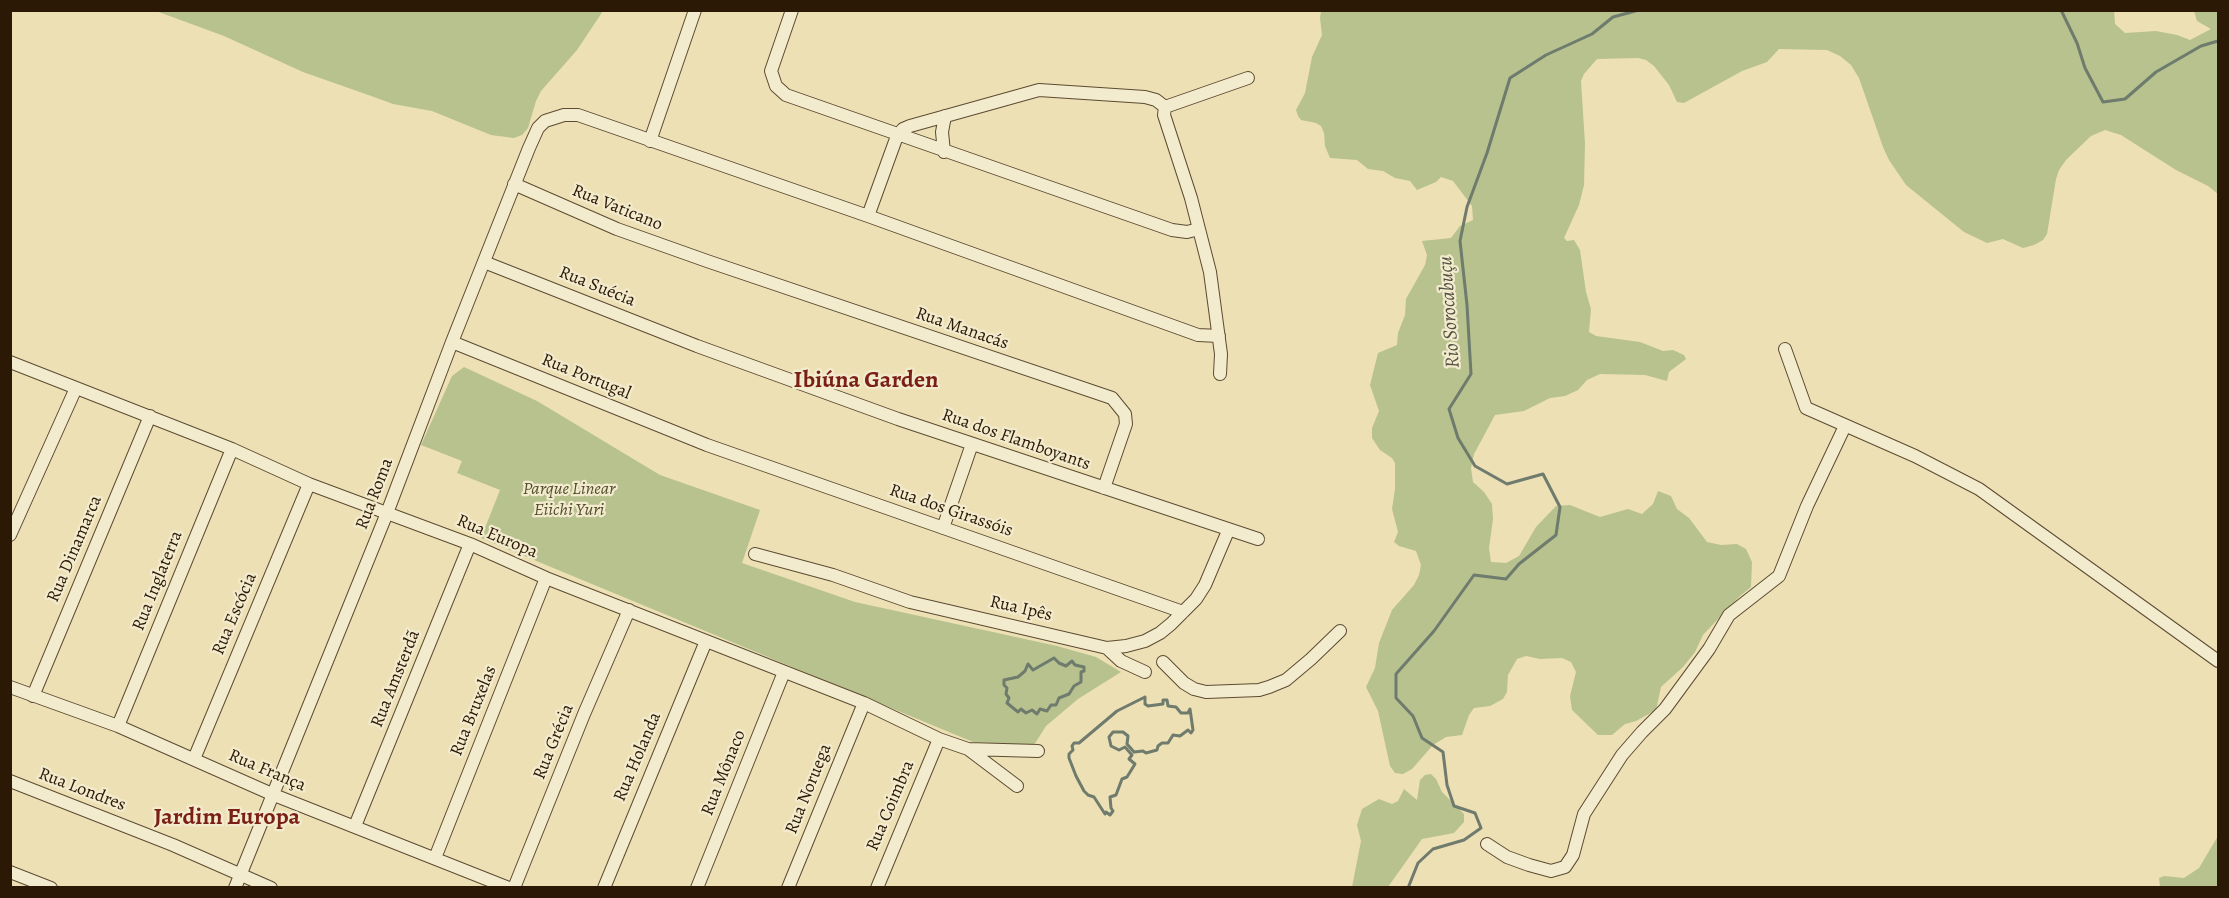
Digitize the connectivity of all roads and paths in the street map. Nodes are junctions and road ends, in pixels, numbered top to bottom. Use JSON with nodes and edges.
{"nodes":[{"id":1,"x":695,"y":10,"type":"edge"},
{"id":2,"x":792,"y":10,"type":"edge"},
{"id":3,"x":1248,"y":78,"type":"dead end"},
{"id":4,"x":1165,"y":107,"type":"junction"},
{"id":5,"x":945,"y":116,"type":"junction"},
{"id":6,"x":897,"y":135,"type":"junction"},
{"id":7,"x":650,"y":141,"type":"junction"},
{"id":8,"x":944,"y":152,"type":"junction"},
{"id":9,"x":514,"y":184,"type":"junction"},
{"id":10,"x":868,"y":216,"type":"junction"},
{"id":11,"x":1199,"y":229,"type":"junction"},
{"id":12,"x":707,"y":261,"type":"joint"},
{"id":13,"x":484,"y":262,"type":"junction"},
{"id":14,"x":1219,"y":336,"type":"junction"},
{"id":15,"x":452,"y":342,"type":"junction"},
{"id":16,"x":697,"y":346,"type":"joint"},
{"id":17,"x":1785,"y":349,"type":"dead end"},
{"id":18,"x":10,"y":362,"type":"edge"},
{"id":19,"x":1220,"y":374,"type":"dead end"},
{"id":20,"x":76,"y":388,"type":"junction"},
{"id":21,"x":150,"y":416,"type":"junction"},
{"id":22,"x":1845,"y":426,"type":"junction"},
{"id":23,"x":972,"y":444,"type":"junction"},
{"id":24,"x":708,"y":445,"type":"joint"},
{"id":25,"x":232,"y":449,"type":"junction"},
{"id":26,"x":309,"y":484,"type":"junction"},
{"id":27,"x":1104,"y":488,"type":"junction"},
{"id":28,"x":387,"y":513,"type":"junction"},
{"id":29,"x":943,"y":528,"type":"junction"},
{"id":30,"x":1228,"y":531,"type":"junction"},
{"id":31,"x":10,"y":535,"type":"edge"},
{"id":32,"x":1257,"y":540,"type":"dead end"},
{"id":33,"x":470,"y":544,"type":"junction"},
{"id":34,"x":755,"y":554,"type":"dead end"},
{"id":35,"x":546,"y":578,"type":"junction"},
{"id":36,"x":629,"y":610,"type":"junction"},
{"id":37,"x":1183,"y":612,"type":"junction"},
{"id":38,"x":1340,"y":631,"type":"dead end"},
{"id":39,"x":706,"y":641,"type":"junction"},
{"id":40,"x":1107,"y":648,"type":"junction"},
{"id":41,"x":2218,"y":661,"type":"edge"},
{"id":42,"x":1163,"y":662,"type":"dead end"},
{"id":43,"x":784,"y":672,"type":"junction"},
{"id":44,"x":1145,"y":672,"type":"dead end"},
{"id":45,"x":10,"y":687,"type":"edge"},
{"id":46,"x":33,"y":696,"type":"junction"},
{"id":47,"x":864,"y":703,"type":"junction"},
{"id":48,"x":118,"y":726,"type":"junction"},
{"id":49,"x":939,"y":739,"type":"junction"},
{"id":50,"x":968,"y":749,"type":"junction"},
{"id":51,"x":1038,"y":751,"type":"dead end"},
{"id":52,"x":194,"y":759,"type":"junction"},
{"id":53,"x":10,"y":781,"type":"edge"},
{"id":54,"x":1017,"y":786,"type":"dead end"},
{"id":55,"x":273,"y":795,"type":"junction"},
{"id":56,"x":355,"y":826,"type":"junction"},
{"id":57,"x":1487,"y":844,"type":"dead end"},
{"id":58,"x":435,"y":858,"type":"junction"},
{"id":59,"x":10,"y":873,"type":"edge"},
{"id":60,"x":240,"y":874,"type":"junction"},
{"id":61,"x":492,"y":884,"type":"edge"},
{"id":62,"x":51,"y":888,"type":"edge"},
{"id":63,"x":235,"y":888,"type":"edge"},
{"id":64,"x":271,"y":888,"type":"edge"},
{"id":65,"x":509,"y":888,"type":"edge"},
{"id":66,"x":514,"y":888,"type":"edge"},
{"id":67,"x":604,"y":888,"type":"edge"},
{"id":68,"x":697,"y":888,"type":"edge"},
{"id":69,"x":788,"y":888,"type":"edge"},
{"id":70,"x":877,"y":888,"type":"edge"}],
"edges":[{"from":1,"to":7,"type":"street"},
{"from":2,"to":6,"type":"street"},
{"from":3,"to":4,"type":"street"},
{"from":4,"to":5,"type":"street"},
{"from":4,"to":11,"type":"street"},
{"from":5,"to":6,"type":"street"},
{"from":5,"to":8,"type":"street"},
{"from":6,"to":8,"type":"street"},
{"from":6,"to":10,"type":"street"},
{"from":7,"to":9,"type":"street","name":"Rua Roma"},
{"from":7,"to":10,"type":"street"},
{"from":8,"to":11,"type":"street"},
{"from":9,"to":12,"type":"street","name":"Rua Vaticano"},
{"from":9,"to":13,"type":"street","name":"Rua Roma"},
{"from":10,"to":14,"type":"street"},
{"from":11,"to":14,"type":"street"},
{"from":12,"to":27,"type":"street","name":"Rua Manacás"},
{"from":13,"to":15,"type":"street","name":"Rua Roma"},
{"from":13,"to":16,"type":"street","name":"Rua Suécia"},
{"from":14,"to":19,"type":"street"},
{"from":15,"to":24,"type":"street","name":"Rua Portugal"},
{"from":15,"to":28,"type":"street","name":"Rua Roma"},
{"from":16,"to":23,"type":"street","name":"Rua dos Flamboyants"},
{"from":17,"to":22,"type":"street"},
{"from":18,"to":20,"type":"street","name":"Rua Europa"},
{"from":20,"to":21,"type":"street","name":"Rua Europa"},
{"from":20,"to":31,"type":"street"},
{"from":21,"to":25,"type":"street","name":"Rua Europa"},
{"from":21,"to":46,"type":"street","name":"Rua Dinamarca"},
{"from":22,"to":41,"type":"street"},
{"from":22,"to":57,"type":"street"},
{"from":23,"to":27,"type":"street","name":"Rua dos Flamboyants"},
{"from":23,"to":29,"type":"street"},
{"from":24,"to":29,"type":"street","name":"Rua dos Girassóis"},
{"from":25,"to":26,"type":"street","name":"Rua Europa"},
{"from":25,"to":48,"type":"street","name":"Rua Inglaterra"},
{"from":26,"to":28,"type":"street","name":"Rua Europa"},
{"from":26,"to":52,"type":"street","name":"Rua Escócia"},
{"from":27,"to":30,"type":"street","name":"Rua dos Flamboyants"},
{"from":28,"to":33,"type":"street","name":"Rua Europa"},
{"from":28,"to":55,"type":"street","name":"Rua Roma"},
{"from":29,"to":37,"type":"street","name":"Rua dos Girassóis"},
{"from":30,"to":32,"type":"street","name":"Rua dos Flamboyants"},
{"from":30,"to":37,"type":"street","name":"Rua Ipês"},
{"from":33,"to":35,"type":"street","name":"Rua Europa"},
{"from":33,"to":56,"type":"street","name":"Rua Amsterdã"},
{"from":34,"to":40,"type":"street","name":"Rua Ipês"},
{"from":35,"to":36,"type":"street","name":"Rua Europa"},
{"from":35,"to":58,"type":"street","name":"Rua Bruxelas"},
{"from":36,"to":39,"type":"street","name":"Rua Europa"},
{"from":36,"to":66,"type":"street","name":"Rua Grécia"},
{"from":37,"to":40,"type":"street","name":"Rua Ipês"},
{"from":38,"to":42,"type":"street"},
{"from":39,"to":43,"type":"street","name":"Rua Europa"},
{"from":39,"to":67,"type":"street","name":"Rua Holanda"},
{"from":40,"to":44,"type":"street"},
{"from":43,"to":47,"type":"street","name":"Rua Europa"},
{"from":43,"to":68,"type":"street","name":"Rua Mônaco"},
{"from":45,"to":46,"type":"street","name":"Rua França"},
{"from":46,"to":48,"type":"street","name":"Rua França"},
{"from":47,"to":49,"type":"street","name":"Rua Europa"},
{"from":47,"to":69,"type":"street","name":"Rua Noruega"},
{"from":48,"to":52,"type":"street","name":"Rua França"},
{"from":49,"to":50,"type":"street","name":"Rua Europa"},
{"from":49,"to":70,"type":"street","name":"Rua Coimbra"},
{"from":50,"to":51,"type":"street","name":"Rua Europa"},
{"from":50,"to":54,"type":"street","name":"Rua Europa"},
{"from":52,"to":55,"type":"street","name":"Rua França"},
{"from":53,"to":60,"type":"street","name":"Rua Londres"},
{"from":55,"to":56,"type":"street","name":"Rua França"},
{"from":55,"to":60,"type":"street","name":"Rua Roma"},
{"from":56,"to":58,"type":"street","name":"Rua França"},
{"from":58,"to":61,"type":"street","name":"Rua França"},
{"from":59,"to":62,"type":"street"},
{"from":60,"to":63,"type":"street","name":"Rua Roma"},
{"from":60,"to":64,"type":"street","name":"Rua Londres"},
{"from":61,"to":65,"type":"street","name":"Rua França"}]}
